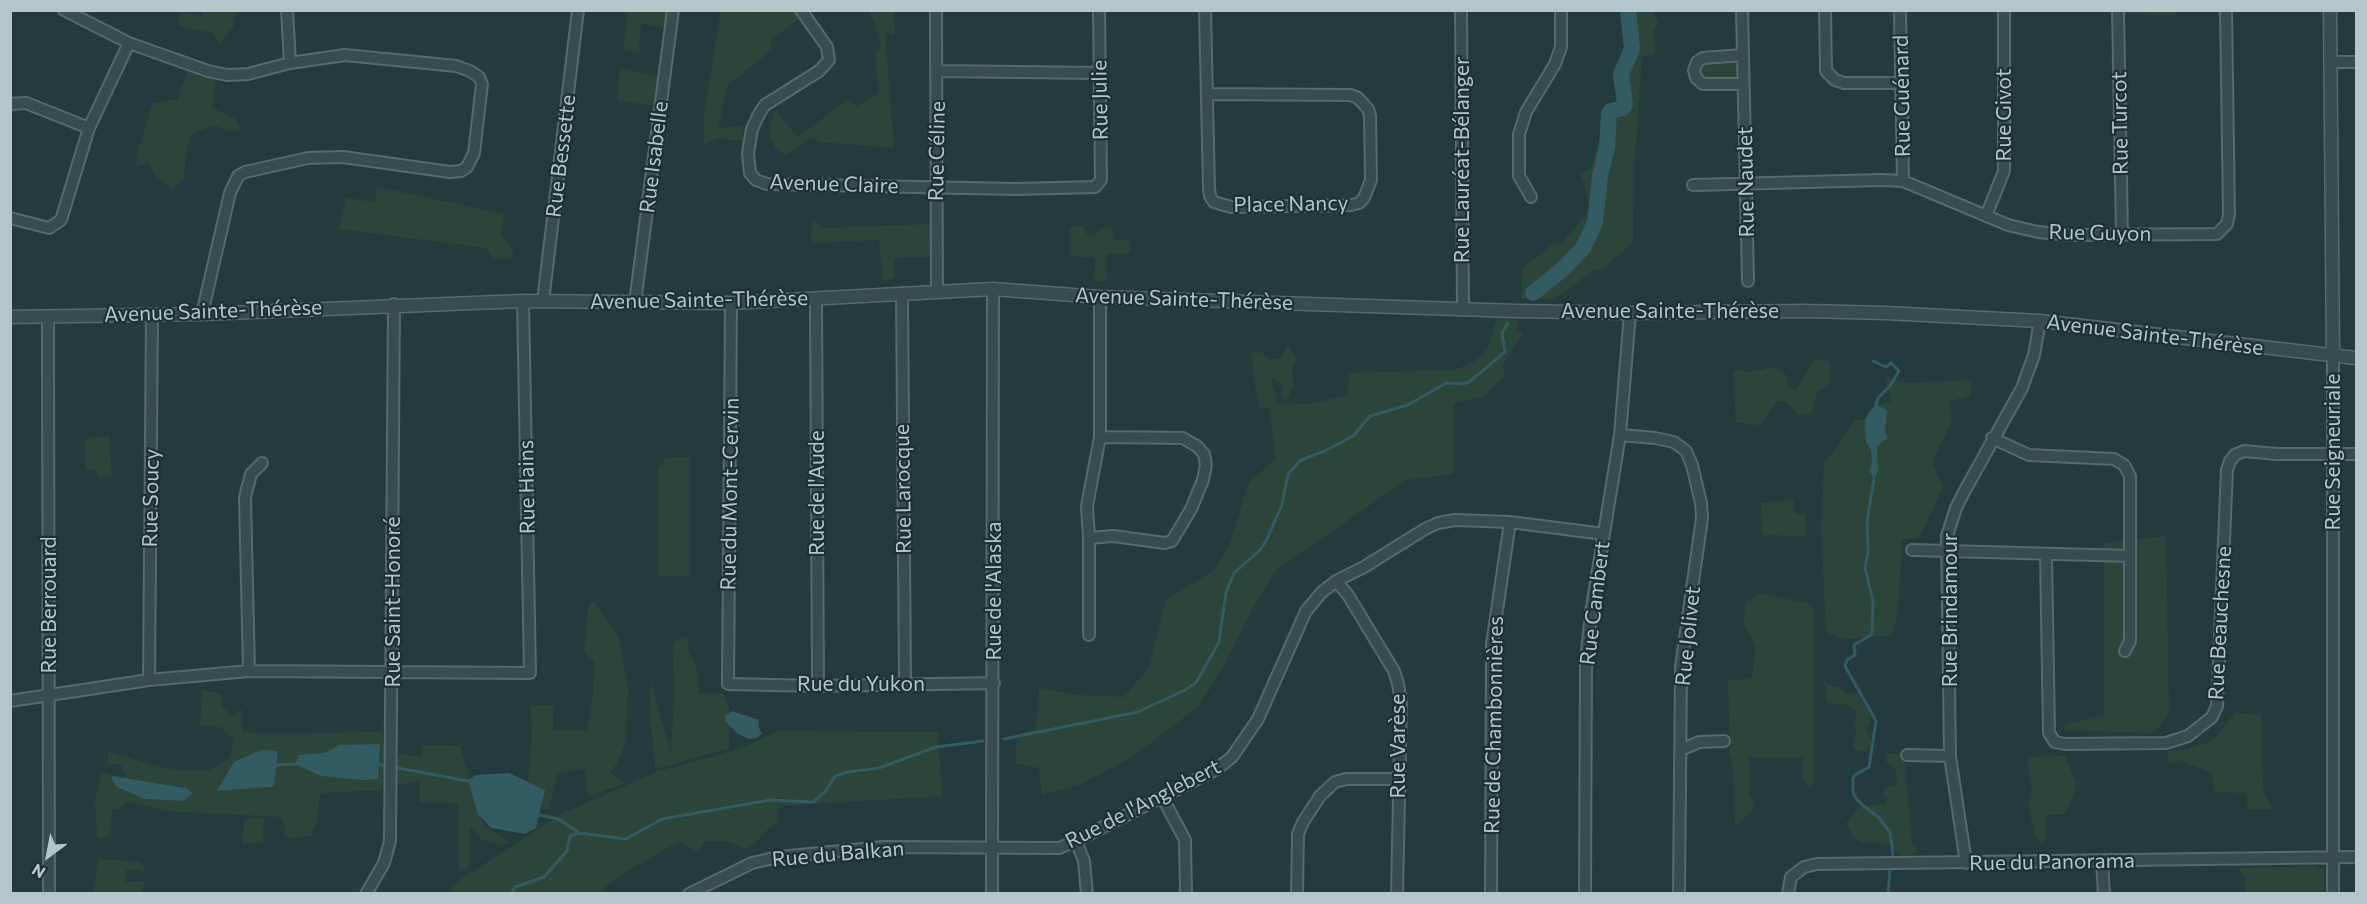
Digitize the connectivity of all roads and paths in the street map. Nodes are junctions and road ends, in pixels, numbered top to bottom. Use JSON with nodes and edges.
{"nodes":[{"id":1,"x":64,"y":10,"type":"edge"},
{"id":2,"x":287,"y":10,"type":"edge"},
{"id":3,"x":578,"y":10,"type":"edge"},
{"id":4,"x":673,"y":10,"type":"edge"},
{"id":5,"x":801,"y":10,"type":"edge"},
{"id":6,"x":936,"y":10,"type":"edge"},
{"id":7,"x":1100,"y":10,"type":"edge"},
{"id":8,"x":1205,"y":10,"type":"edge"},
{"id":9,"x":1461,"y":10,"type":"edge"},
{"id":10,"x":1561,"y":10,"type":"edge"},
{"id":11,"x":1742,"y":10,"type":"edge"},
{"id":12,"x":1825,"y":10,"type":"edge"},
{"id":13,"x":1900,"y":10,"type":"edge"},
{"id":14,"x":2004,"y":10,"type":"edge"},
{"id":15,"x":2118,"y":10,"type":"edge"},
{"id":16,"x":2226,"y":10,"type":"edge"},
{"id":17,"x":2330,"y":10,"type":"edge"},
{"id":18,"x":129,"y":42,"type":"junction"},
{"id":19,"x":1743,"y":55,"type":"junction"},
{"id":20,"x":2331,"y":62,"type":"junction"},
{"id":21,"x":2356,"y":62,"type":"edge"},
{"id":22,"x":290,"y":63,"type":"junction"},
{"id":23,"x":938,"y":71,"type":"junction"},
{"id":24,"x":1100,"y":73,"type":"junction"},
{"id":25,"x":1903,"y":83,"type":"junction"},
{"id":26,"x":1743,"y":84,"type":"junction"},
{"id":27,"x":1208,"y":94,"type":"junction"},
{"id":28,"x":10,"y":104,"type":"edge"},
{"id":29,"x":89,"y":128,"type":"junction"},
{"id":30,"x":1903,"y":181,"type":"junction"},
{"id":31,"x":1693,"y":185,"type":"dead end"},
{"id":32,"x":1747,"y":185,"type":"junction"},
{"id":33,"x":1095,"y":187,"type":"joint"},
{"id":34,"x":935,"y":188,"type":"junction"},
{"id":35,"x":1531,"y":197,"type":"dead end"},
{"id":36,"x":1986,"y":216,"type":"junction"},
{"id":37,"x":10,"y":218,"type":"edge"},
{"id":38,"x":2122,"y":235,"type":"junction"},
{"id":39,"x":1748,"y":281,"type":"dead end"},
{"id":40,"x":993,"y":289,"type":"junction"},
{"id":41,"x":937,"y":292,"type":"junction"},
{"id":42,"x":902,"y":293,"type":"junction"},
{"id":43,"x":1100,"y":297,"type":"junction"},
{"id":44,"x":816,"y":299,"type":"junction"},
{"id":45,"x":523,"y":300,"type":"junction"},
{"id":46,"x":543,"y":301,"type":"junction"},
{"id":47,"x":635,"y":303,"type":"junction"},
{"id":48,"x":731,"y":303,"type":"junction"},
{"id":49,"x":394,"y":304,"type":"junction"},
{"id":50,"x":1462,"y":309,"type":"junction"},
{"id":51,"x":1630,"y":313,"type":"junction"},
{"id":52,"x":201,"y":314,"type":"junction"},
{"id":53,"x":153,"y":315,"type":"junction"},
{"id":54,"x":48,"y":316,"type":"junction"},
{"id":55,"x":10,"y":317,"type":"edge"},
{"id":56,"x":2040,"y":321,"type":"junction"},
{"id":57,"x":2333,"y":356,"type":"junction"},
{"id":58,"x":2356,"y":358,"type":"edge"},
{"id":59,"x":1620,"y":435,"type":"junction"},
{"id":60,"x":1100,"y":437,"type":"junction"},
{"id":61,"x":1992,"y":438,"type":"junction"},
{"id":62,"x":2333,"y":454,"type":"junction"},
{"id":63,"x":2356,"y":454,"type":"edge"},
{"id":64,"x":262,"y":463,"type":"dead end"},
{"id":65,"x":1510,"y":522,"type":"junction"},
{"id":66,"x":1604,"y":534,"type":"junction"},
{"id":67,"x":1089,"y":538,"type":"junction"},
{"id":68,"x":1912,"y":550,"type":"dead end"},
{"id":69,"x":1947,"y":551,"type":"junction"},
{"id":70,"x":2046,"y":555,"type":"junction"},
{"id":71,"x":2130,"y":556,"type":"junction"},
{"id":72,"x":1336,"y":581,"type":"junction"},
{"id":73,"x":1089,"y":635,"type":"dead end"},
{"id":74,"x":2125,"y":651,"type":"dead end"},
{"id":75,"x":249,"y":671,"type":"junction"},
{"id":76,"x":392,"y":673,"type":"junction"},
{"id":77,"x":149,"y":680,"type":"junction"},
{"id":78,"x":994,"y":683,"type":"junction"},
{"id":79,"x":728,"y":684,"type":"joint"},
{"id":80,"x":905,"y":684,"type":"junction"},
{"id":81,"x":818,"y":686,"type":"junction"},
{"id":82,"x":49,"y":696,"type":"junction"},
{"id":83,"x":10,"y":702,"type":"edge"},
{"id":84,"x":1724,"y":741,"type":"dead end"},
{"id":85,"x":1681,"y":750,"type":"junction"},
{"id":86,"x":1907,"y":755,"type":"dead end"},
{"id":87,"x":1950,"y":756,"type":"junction"},
{"id":88,"x":1399,"y":779,"type":"junction"},
{"id":89,"x":1162,"y":797,"type":"junction"},
{"id":90,"x":1076,"y":841,"type":"junction"},
{"id":91,"x":993,"y":846,"type":"junction"},
{"id":92,"x":2333,"y":857,"type":"junction"},
{"id":93,"x":2356,"y":857,"type":"edge"},
{"id":94,"x":2102,"y":861,"type":"junction"},
{"id":95,"x":1966,"y":863,"type":"junction"},
{"id":96,"x":710,"y":882,"type":"junction"},
{"id":97,"x":369,"y":892,"type":"edge"},
{"id":98,"x":49,"y":894,"type":"edge"},
{"id":99,"x":689,"y":894,"type":"edge"},
{"id":100,"x":713,"y":894,"type":"edge"},
{"id":101,"x":992,"y":894,"type":"edge"},
{"id":102,"x":1087,"y":894,"type":"edge"},
{"id":103,"x":1186,"y":894,"type":"edge"},
{"id":104,"x":1297,"y":894,"type":"edge"},
{"id":105,"x":1398,"y":894,"type":"edge"},
{"id":106,"x":1491,"y":894,"type":"edge"},
{"id":107,"x":1585,"y":894,"type":"edge"},
{"id":108,"x":1679,"y":894,"type":"edge"},
{"id":109,"x":1788,"y":894,"type":"edge"},
{"id":110,"x":2104,"y":894,"type":"edge"},
{"id":111,"x":2333,"y":894,"type":"edge"}],
"edges":[{"from":1,"to":18,"type":"street"},
{"from":2,"to":22,"type":"street"},
{"from":3,"to":46,"type":"street","name":"Rue Bessette"},
{"from":4,"to":47,"type":"street","name":"Rue Isabelle"},
{"from":5,"to":34,"type":"street","name":"Avenue Claire"},
{"from":6,"to":23,"type":"street","name":"Rue Céline"},
{"from":7,"to":24,"type":"street","name":"Rue Julie"},
{"from":8,"to":27,"type":"street","name":"Place Nancy"},
{"from":9,"to":50,"type":"street","name":"Rue Lauréat-Bélanger"},
{"from":10,"to":35,"type":"street"},
{"from":11,"to":19,"type":"street","name":"Rue Naudet"},
{"from":12,"to":25,"type":"street"},
{"from":13,"to":25,"type":"street","name":"Rue Guénard"},
{"from":14,"to":36,"type":"street","name":"Rue Givot"},
{"from":15,"to":38,"type":"street","name":"Rue Turcot"},
{"from":16,"to":38,"type":"street","name":"Rue Guyon"},
{"from":17,"to":20,"type":"street","name":"Rue Seigneuriale"},
{"from":18,"to":22,"type":"street"},
{"from":18,"to":29,"type":"street"},
{"from":19,"to":26,"type":"street","name":"Rue Naudet"},
{"from":19,"to":26,"type":"street"},
{"from":20,"to":21,"type":"street"},
{"from":20,"to":57,"type":"street","name":"Rue Seigneuriale"},
{"from":22,"to":52,"type":"street"},
{"from":23,"to":24,"type":"street"},
{"from":23,"to":34,"type":"street","name":"Rue Céline"},
{"from":24,"to":33,"type":"street","name":"Rue Julie"},
{"from":25,"to":30,"type":"street","name":"Rue Guénard"},
{"from":26,"to":32,"type":"street","name":"Rue Naudet"},
{"from":27,"to":27,"type":"street","name":"Place Nancy"},
{"from":28,"to":29,"type":"street"},
{"from":29,"to":37,"type":"street"},
{"from":30,"to":32,"type":"street","name":"Rue Guyon"},
{"from":30,"to":36,"type":"street","name":"Rue Guyon"},
{"from":31,"to":32,"type":"street","name":"Rue Guyon"},
{"from":32,"to":39,"type":"street","name":"Rue Naudet"},
{"from":33,"to":34,"type":"street","name":"Avenue Claire"},
{"from":34,"to":41,"type":"street","name":"Rue Céline"},
{"from":36,"to":38,"type":"street","name":"Rue Guyon"},
{"from":40,"to":41,"type":"street","name":"Avenue Sainte-Thérèse"},
{"from":40,"to":43,"type":"street","name":"Avenue Sainte-Thérèse"},
{"from":40,"to":78,"type":"street","name":"Rue de l'Alaska"},
{"from":41,"to":42,"type":"street","name":"Avenue Sainte-Thérèse"},
{"from":42,"to":44,"type":"street","name":"Avenue Sainte-Thérèse"},
{"from":42,"to":80,"type":"street","name":"Rue Larocque"},
{"from":43,"to":50,"type":"street","name":"Avenue Sainte-Thérèse"},
{"from":43,"to":60,"type":"street"},
{"from":44,"to":48,"type":"street","name":"Avenue Sainte-Thérèse"},
{"from":44,"to":81,"type":"street","name":"Rue de l'Aude"},
{"from":45,"to":46,"type":"street","name":"Avenue Sainte-Thérèse"},
{"from":45,"to":49,"type":"street","name":"Avenue Sainte-Thérèse"},
{"from":45,"to":76,"type":"street","name":"Rue Hains"},
{"from":46,"to":47,"type":"street","name":"Avenue Sainte-Thérèse"},
{"from":47,"to":48,"type":"street","name":"Avenue Sainte-Thérèse"},
{"from":48,"to":79,"type":"street","name":"Rue du Mont-Cervin"},
{"from":49,"to":52,"type":"street","name":"Avenue Sainte-Thérèse"},
{"from":49,"to":76,"type":"street","name":"Rue Saint-Honoré"},
{"from":50,"to":51,"type":"street","name":"Avenue Sainte-Thérèse"},
{"from":51,"to":56,"type":"street","name":"Avenue Sainte-Thérèse"},
{"from":51,"to":59,"type":"street","name":"Rue Cambert"},
{"from":52,"to":53,"type":"street","name":"Avenue Sainte-Thérèse"},
{"from":53,"to":54,"type":"street","name":"Avenue Sainte-Thérèse"},
{"from":53,"to":77,"type":"street","name":"Rue Soucy"},
{"from":54,"to":55,"type":"street","name":"Avenue Sainte-Thérèse"},
{"from":54,"to":82,"type":"street","name":"Rue Berrouard"},
{"from":56,"to":57,"type":"street","name":"Avenue Sainte-Thérèse"},
{"from":56,"to":61,"type":"street","name":"Rue Brindamour"},
{"from":57,"to":58,"type":"street","name":"Avenue Sainte-Thérèse"},
{"from":57,"to":62,"type":"street","name":"Rue Seigneuriale"},
{"from":59,"to":66,"type":"street","name":"Rue Cambert"},
{"from":59,"to":85,"type":"street","name":"Rue Jolivet"},
{"from":60,"to":67,"type":"street"},
{"from":60,"to":67,"type":"street"},
{"from":61,"to":69,"type":"street","name":"Rue Brindamour"},
{"from":61,"to":71,"type":"street"},
{"from":62,"to":63,"type":"street"},
{"from":62,"to":70,"type":"street","name":"Rue Beauchesne"},
{"from":62,"to":92,"type":"street","name":"Rue Seigneuriale"},
{"from":64,"to":75,"type":"street"},
{"from":65,"to":66,"type":"street","name":"Rue de l'Anglebert"},
{"from":65,"to":72,"type":"street","name":"Rue de l'Anglebert"},
{"from":65,"to":106,"type":"street","name":"Rue de Chambonnières"},
{"from":66,"to":107,"type":"street","name":"Rue Cambert"},
{"from":67,"to":73,"type":"street"},
{"from":68,"to":69,"type":"street"},
{"from":69,"to":70,"type":"street"},
{"from":69,"to":87,"type":"street","name":"Rue Brindamour"},
{"from":70,"to":71,"type":"street"},
{"from":71,"to":74,"type":"street"},
{"from":72,"to":88,"type":"street","name":"Rue Varèse"},
{"from":72,"to":89,"type":"street","name":"Rue de l'Anglebert"},
{"from":75,"to":76,"type":"street"},
{"from":75,"to":77,"type":"street"},
{"from":76,"to":97,"type":"street","name":"Rue Saint-Honoré"},
{"from":77,"to":82,"type":"street"},
{"from":78,"to":80,"type":"street","name":"Rue du Yukon"},
{"from":78,"to":91,"type":"street","name":"Rue de l'Alaska"},
{"from":79,"to":81,"type":"street","name":"Rue du Yukon"},
{"from":80,"to":81,"type":"street","name":"Rue du Yukon"},
{"from":82,"to":83,"type":"street"},
{"from":82,"to":98,"type":"street","name":"Rue Berrouard"},
{"from":84,"to":85,"type":"street"},
{"from":85,"to":108,"type":"street","name":"Rue Jolivet"},
{"from":86,"to":87,"type":"street"},
{"from":87,"to":95,"type":"street","name":"Rue Brindamour"},
{"from":88,"to":104,"type":"street"},
{"from":88,"to":105,"type":"street","name":"Rue Varèse"},
{"from":89,"to":90,"type":"street","name":"Rue de l'Anglebert"},
{"from":89,"to":103,"type":"street"},
{"from":90,"to":91,"type":"street","name":"Rue de l'Anglebert"},
{"from":90,"to":102,"type":"street"},
{"from":91,"to":96,"type":"street","name":"Rue du Balkan"},
{"from":91,"to":101,"type":"street","name":"Rue de l'Alaska"},
{"from":92,"to":93,"type":"street","name":"Rue du Panorama"},
{"from":92,"to":94,"type":"street","name":"Rue du Panorama"},
{"from":92,"to":111,"type":"street","name":"Rue Seigneuriale"},
{"from":94,"to":95,"type":"street","name":"Rue du Panorama"},
{"from":94,"to":110,"type":"street"},
{"from":95,"to":109,"type":"street","name":"Rue du Panorama"},
{"from":96,"to":99,"type":"street","name":"Rue du Balkan"},
{"from":96,"to":100,"type":"street"}]}
